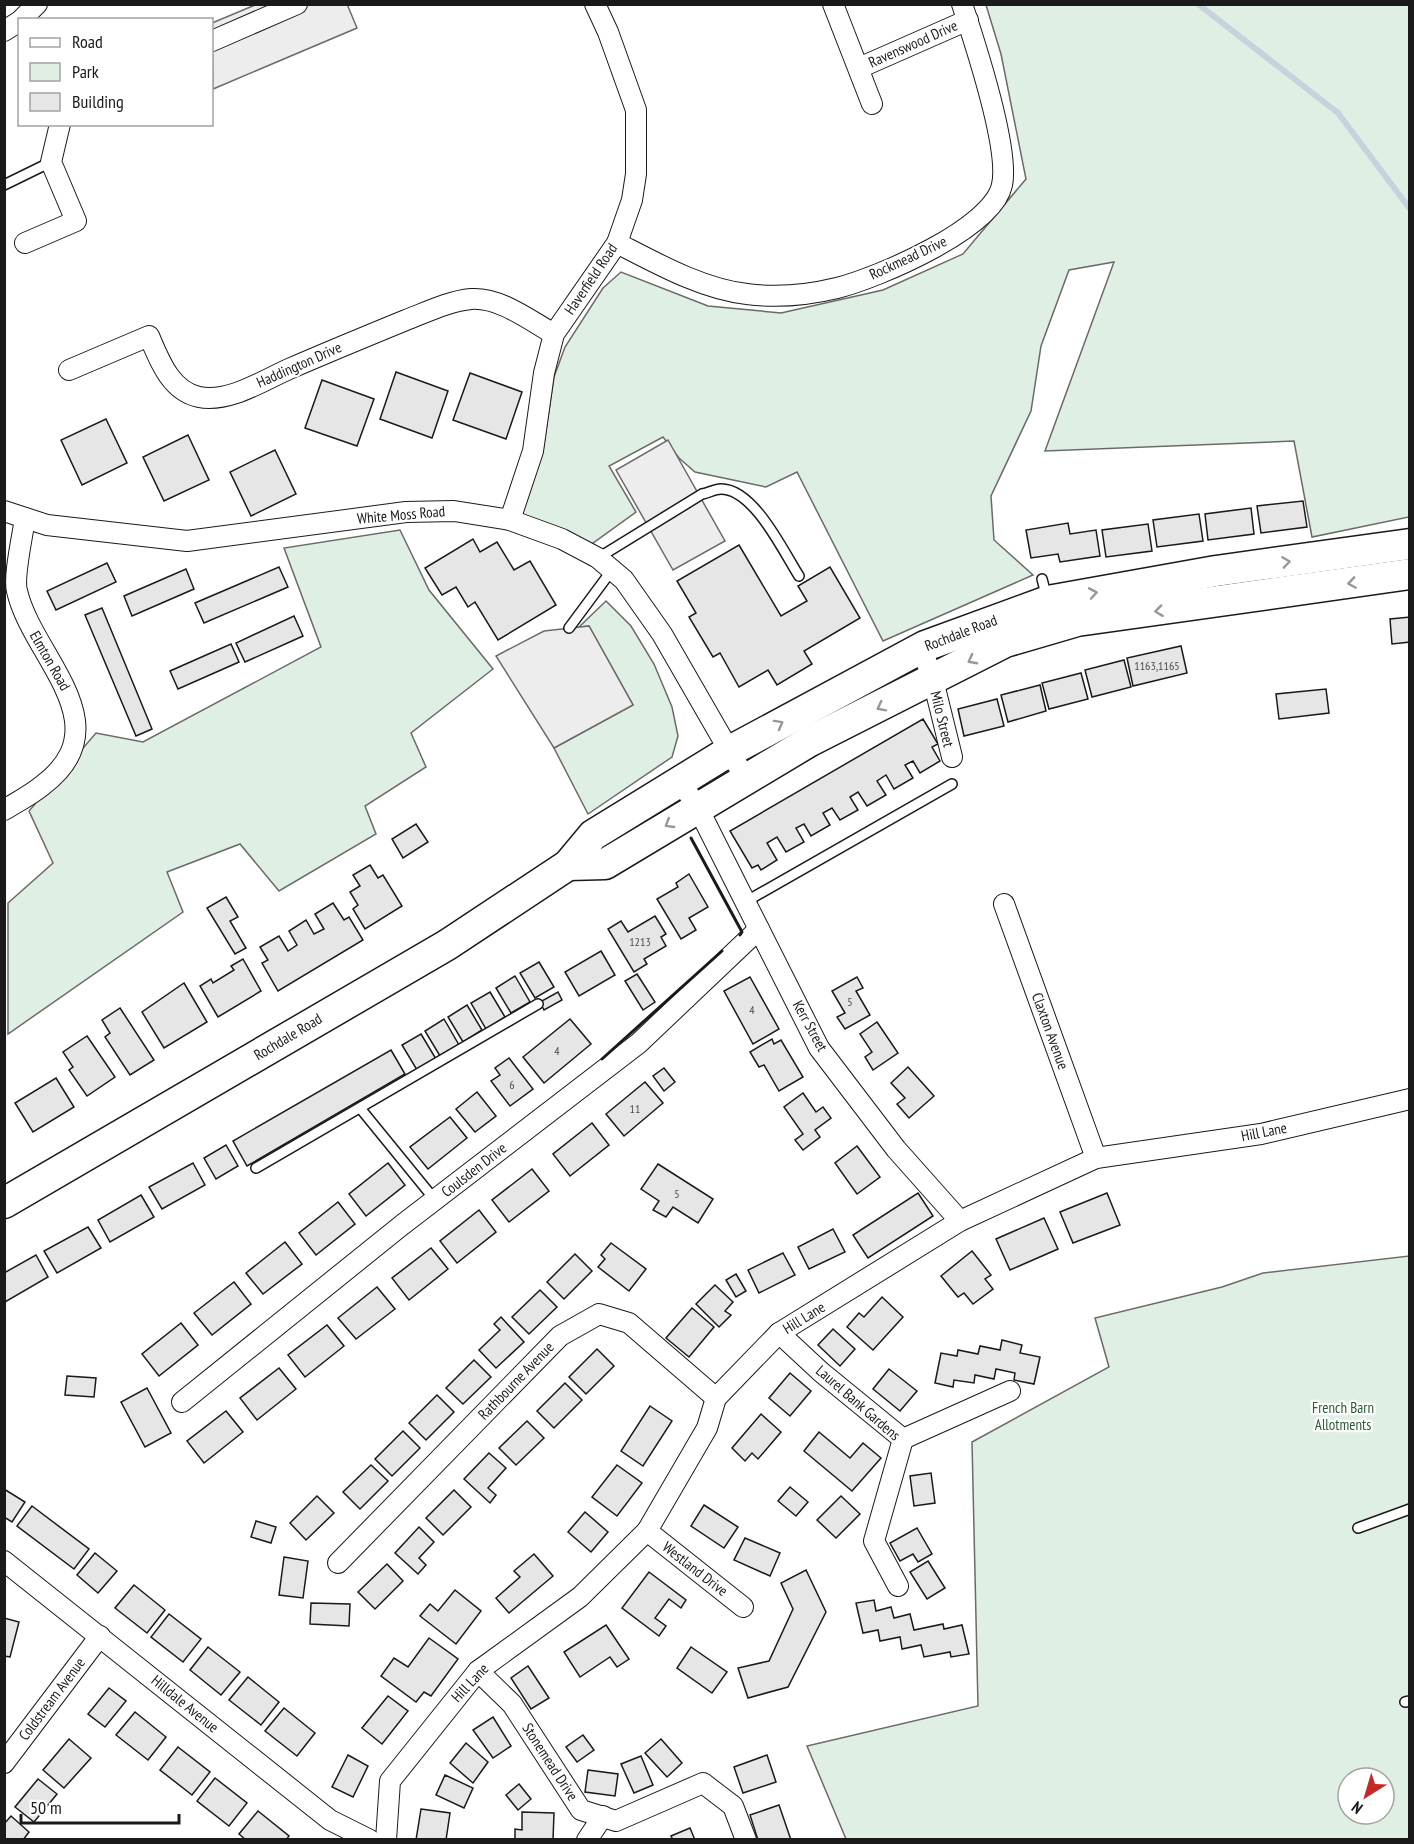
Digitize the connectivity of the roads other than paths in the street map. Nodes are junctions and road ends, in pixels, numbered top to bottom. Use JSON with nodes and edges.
{"nodes":[{"id":1,"x":37,"y":4,"type":"edge"},
{"id":2,"x":297,"y":4,"type":"edge"},
{"id":3,"x":595,"y":4,"type":"edge"},
{"id":4,"x":833,"y":4,"type":"edge"},
{"id":5,"x":965,"y":12,"type":"edge"},
{"id":6,"x":23,"y":18,"type":"edge"},
{"id":7,"x":18,"y":22,"type":"edge"},
{"id":8,"x":4,"y":32,"type":"edge"},
{"id":9,"x":213,"y":41,"type":"edge"},
{"id":10,"x":859,"y":68,"type":"junction"},
{"id":11,"x":872,"y":104,"type":"dead end"},
{"id":12,"x":61,"y":126,"type":"edge"},
{"id":13,"x":51,"y":162,"type":"junction"},
{"id":14,"x":4,"y":184,"type":"edge"},
{"id":15,"x":25,"y":243,"type":"dead end"},
{"id":16,"x":616,"y":243,"type":"junction"},
{"id":17,"x":554,"y":334,"type":"junction"},
{"id":18,"x":69,"y":370,"type":"dead end"},
{"id":19,"x":4,"y":512,"type":"edge"},
{"id":20,"x":25,"y":518,"type":"junction"},
{"id":21,"x":510,"y":520,"type":"junction"},
{"id":22,"x":1410,"y":544,"type":"edge"},
{"id":23,"x":605,"y":564,"type":"junction"},
{"id":24,"x":1410,"y":574,"type":"edge"},
{"id":25,"x":799,"y":576,"type":"dead end"},
{"id":26,"x":10,"y":589,"type":"edge"},
{"id":27,"x":568,"y":628,"type":"dead end"},
{"id":28,"x":921,"y":647,"type":"junction"},
{"id":29,"x":933,"y":680,"type":"junction"},
{"id":30,"x":728,"y":752,"type":"junction"},
{"id":31,"x":952,"y":757,"type":"dead end"},
{"id":32,"x":745,"y":778,"type":"junction"},
{"id":33,"x":681,"y":781,"type":"junction"},
{"id":34,"x":952,"y":784,"type":"dead end"},
{"id":35,"x":697,"y":807,"type":"junction"},
{"id":36,"x":4,"y":810,"type":"edge"},
{"id":37,"x":568,"y":865,"type":"junction"},
{"id":38,"x":745,"y":902,"type":"junction"},
{"id":39,"x":1004,"y":904,"type":"dead end"},
{"id":40,"x":759,"y":929,"type":"junction"},
{"id":41,"x":538,"y":1004,"type":"dead end"},
{"id":42,"x":1410,"y":1098,"type":"edge"},
{"id":43,"x":360,"y":1108,"type":"junction"},
{"id":44,"x":1096,"y":1158,"type":"junction"},
{"id":45,"x":256,"y":1168,"type":"dead end"},
{"id":46,"x":435,"y":1200,"type":"junction"},
{"id":47,"x":4,"y":1203,"type":"edge"},
{"id":48,"x":960,"y":1221,"type":"junction"},
{"id":49,"x":779,"y":1333,"type":"junction"},
{"id":50,"x":1010,"y":1391,"type":"dead end"},
{"id":51,"x":716,"y":1398,"type":"junction"},
{"id":52,"x":182,"y":1402,"type":"dead end"},
{"id":53,"x":903,"y":1439,"type":"junction"},
{"id":54,"x":1410,"y":1509,"type":"edge"},
{"id":55,"x":1358,"y":1528,"type":"dead end"},
{"id":56,"x":647,"y":1530,"type":"junction"},
{"id":57,"x":4,"y":1561,"type":"edge"},
{"id":58,"x":338,"y":1563,"type":"dead end"},
{"id":59,"x":898,"y":1586,"type":"dead end"},
{"id":60,"x":743,"y":1607,"type":"dead end"},
{"id":61,"x":100,"y":1636,"type":"junction"},
{"id":62,"x":478,"y":1671,"type":"junction"},
{"id":63,"x":4,"y":1762,"type":"edge"},
{"id":64,"x":603,"y":1816,"type":"junction"},
{"id":65,"x":370,"y":1839,"type":"edge"},
{"id":66,"x":386,"y":1839,"type":"edge"},
{"id":67,"x":587,"y":1839,"type":"edge"},
{"id":68,"x":746,"y":1839,"type":"edge"}],
"edges":[{"from":1,"to":6,"type":"street"},
{"from":2,"to":9,"type":"street"},
{"from":3,"to":16,"type":"street","name":"Haverfield Road"},
{"from":4,"to":10,"type":"street","name":"Ravenswood Drive"},
{"from":5,"to":10,"type":"street","name":"Ravenswood Drive"},
{"from":5,"to":16,"type":"street","name":"Rockmead Drive"},
{"from":7,"to":8,"type":"street"},
{"from":10,"to":11,"type":"street","name":"Ravenswood Drive"},
{"from":12,"to":13,"type":"street"},
{"from":13,"to":14,"type":"lane"},
{"from":13,"to":15,"type":"street"},
{"from":16,"to":17,"type":"street","name":"Haverfield Road"},
{"from":17,"to":18,"type":"street","name":"Haddington Drive"},
{"from":17,"to":21,"type":"street","name":"Haverfield Road"},
{"from":19,"to":20,"type":"street","name":"White Moss Road"},
{"from":20,"to":21,"type":"street","name":"White Moss Road"},
{"from":20,"to":26,"type":"street","name":"Elmton Road"},
{"from":21,"to":23,"type":"street","name":"White Moss Road"},
{"from":28,"to":22,"type":"main road","name":"Rochdale Road","one_way":true},
{"from":23,"to":25,"type":"lane"},
{"from":23,"to":27,"type":"lane"},
{"from":23,"to":30,"type":"street","name":"White Moss Road"},
{"from":24,"to":29,"type":"main road","name":"Rochdale Road","one_way":true},
{"from":26,"to":36,"type":"street","name":"Elmton Road"},
{"from":28,"to":29,"type":"street","name":"Milo Street"},
{"from":30,"to":28,"type":"main road","name":"Rochdale Road","one_way":true},
{"from":29,"to":31,"type":"street","name":"Milo Street"},
{"from":29,"to":32,"type":"main road","name":"Rochdale Road","one_way":true},
{"from":30,"to":32,"type":"street","name":"White Moss Road"},
{"from":30,"to":33,"type":"main road","name":"Rochdale Road"},
{"from":32,"to":35,"type":"main road","name":"Rochdale Road"},
{"from":33,"to":35,"type":"street","name":"Kerr Street"},
{"from":33,"to":37,"type":"main road","name":"Rochdale Road"},
{"from":34,"to":38,"type":"lane"},
{"from":35,"to":37,"type":"main road","name":"Rochdale Road","one_way":true},
{"from":35,"to":38,"type":"street","name":"Kerr Street"},
{"from":37,"to":47,"type":"main road","name":"Rochdale Road"},
{"from":38,"to":40,"type":"street","name":"Kerr Street"},
{"from":39,"to":44,"type":"street","name":"Claxton Avenue"},
{"from":40,"to":46,"type":"street","name":"Coulsden Drive"},
{"from":40,"to":48,"type":"street","name":"Kerr Street"},
{"from":41,"to":43,"type":"lane"},
{"from":42,"to":44,"type":"street","name":"Hill Lane"},
{"from":43,"to":45,"type":"lane"},
{"from":43,"to":46,"type":"lane"},
{"from":44,"to":48,"type":"street","name":"Hill Lane"},
{"from":46,"to":52,"type":"street","name":"Coulsden Drive"},
{"from":48,"to":49,"type":"street","name":"Hill Lane"},
{"from":49,"to":51,"type":"street","name":"Hill Lane"},
{"from":49,"to":53,"type":"street","name":"Laurel Bank Gardens"},
{"from":50,"to":53,"type":"street"},
{"from":51,"to":56,"type":"street","name":"Hill Lane"},
{"from":51,"to":58,"type":"street","name":"Rathbourne Avenue"},
{"from":53,"to":59,"type":"street","name":"Laurel Bank Gardens"},
{"from":54,"to":55,"type":"lane"},
{"from":56,"to":60,"type":"street","name":"Westland Drive"},
{"from":56,"to":62,"type":"street","name":"Hill Lane"},
{"from":57,"to":61,"type":"street","name":"Hilldale Avenue"},
{"from":61,"to":63,"type":"street","name":"Coldstream Avenue"},
{"from":61,"to":65,"type":"street","name":"Hilldale Avenue"},
{"from":62,"to":64,"type":"street","name":"Stonemead Drive"},
{"from":62,"to":66,"type":"street","name":"Hill Lane"},
{"from":64,"to":67,"type":"street"},
{"from":64,"to":68,"type":"street","name":"Stonemead Drive"}]}
